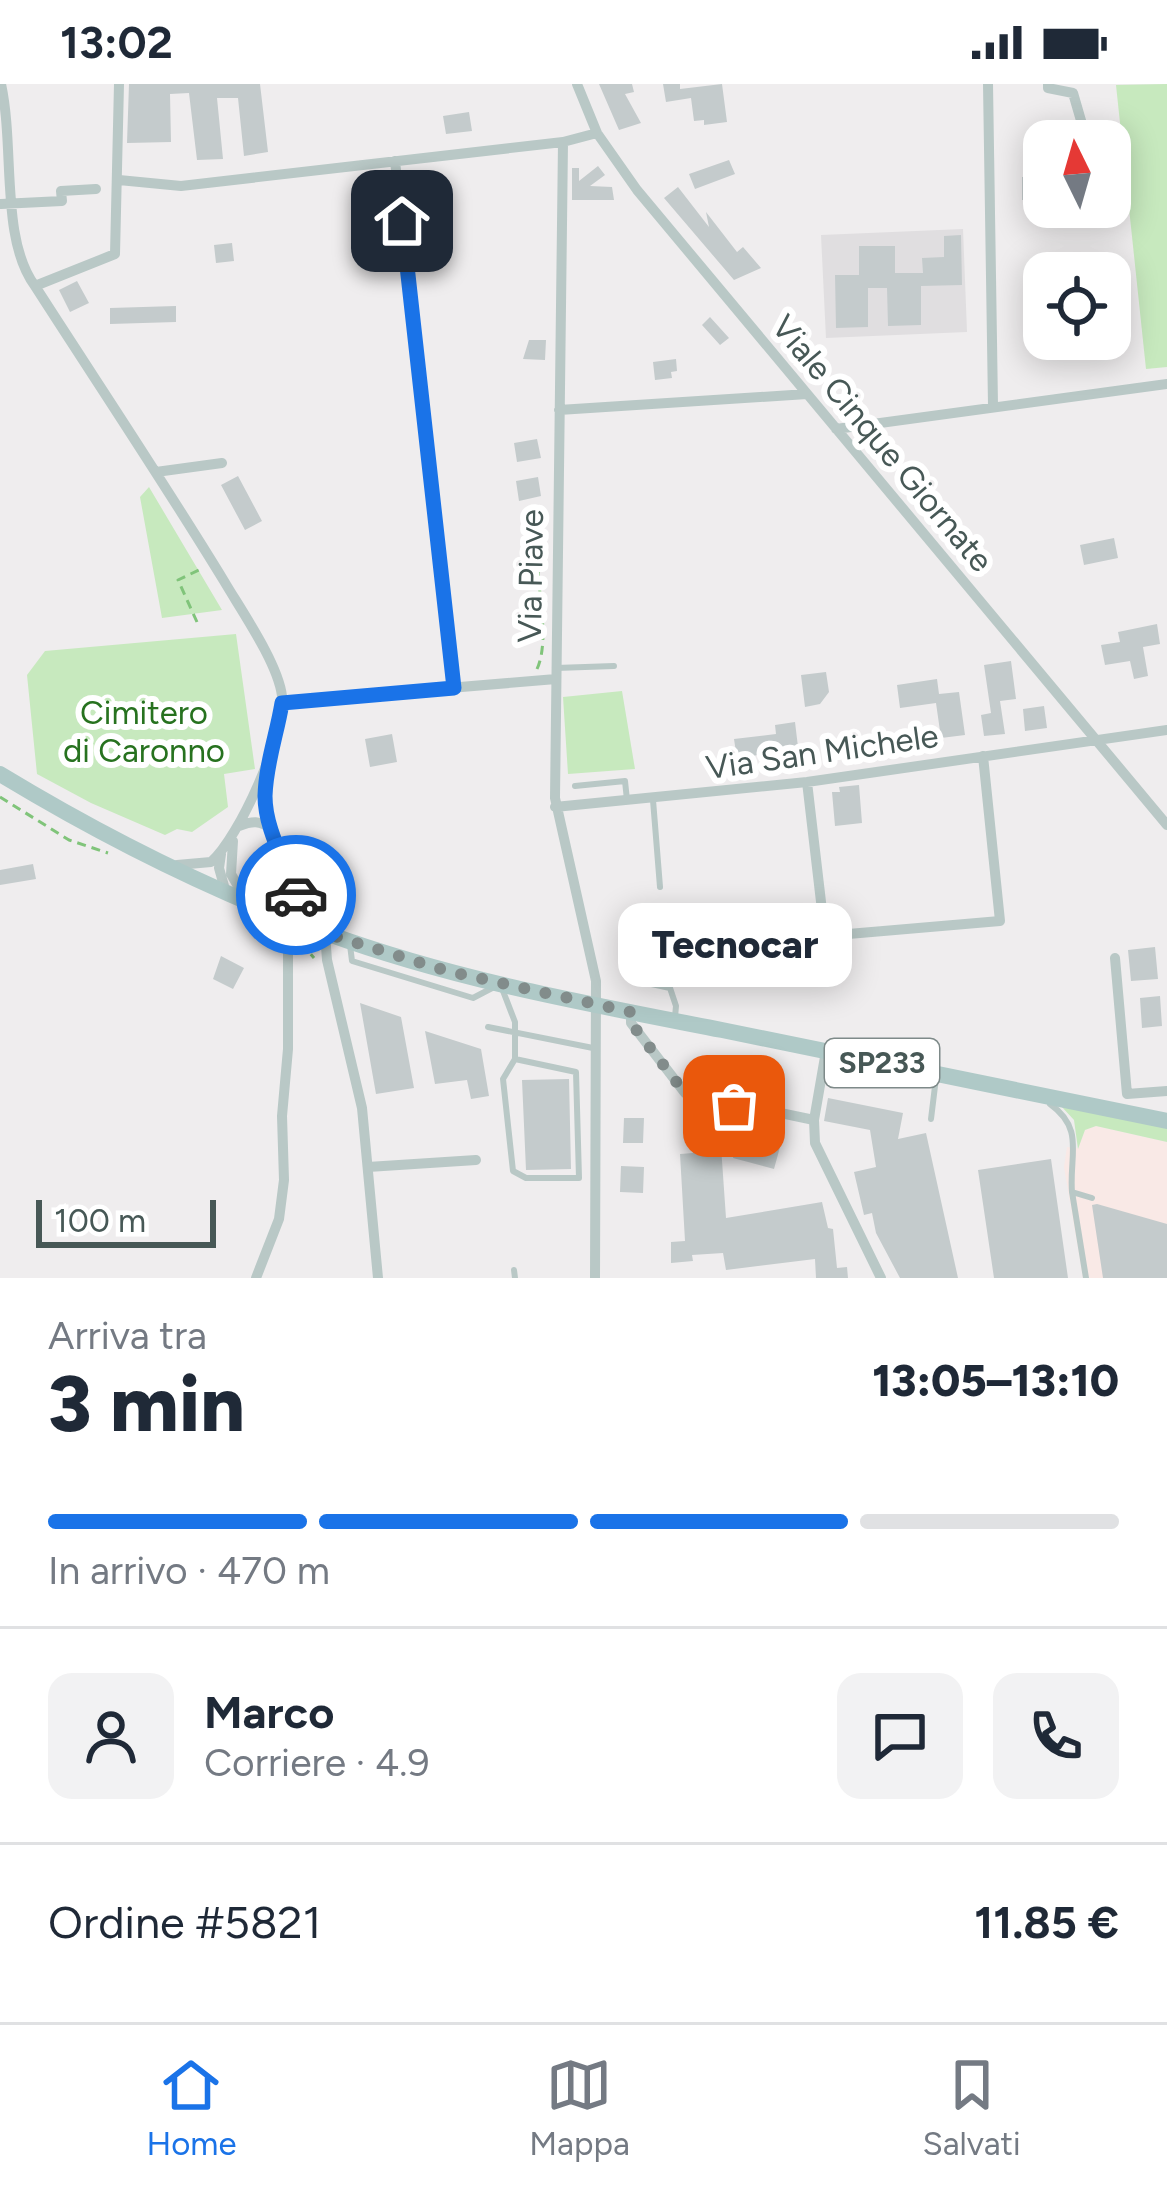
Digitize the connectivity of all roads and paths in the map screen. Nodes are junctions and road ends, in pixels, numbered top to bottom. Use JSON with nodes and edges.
{"nodes":[{"id":1,"x":1,"y":84,"type":"edge"},
{"id":2,"x":119,"y":84,"type":"edge"},
{"id":3,"x":577,"y":84,"type":"edge"},
{"id":4,"x":988,"y":84,"type":"edge"},
{"id":5,"x":1048,"y":84,"type":"edge"},
{"id":6,"x":1081,"y":120,"type":"edge"},
{"id":7,"x":597,"y":133,"type":"junction"},
{"id":8,"x":563,"y":142,"type":"junction"},
{"id":9,"x":395,"y":161,"type":"junction"},
{"id":10,"x":373,"y":174,"type":"dead end"},
{"id":11,"x":119,"y":179,"type":"junction"},
{"id":12,"x":96,"y":189,"type":"dead end"},
{"id":13,"x":1,"y":204,"type":"edge"},
{"id":14,"x":402,"y":221,"type":"junction"},
{"id":15,"x":382,"y":224,"type":"junction"},
{"id":16,"x":390,"y":261,"type":"dead end"},
{"id":17,"x":35,"y":286,"type":"junction"},
{"id":18,"x":1167,"y":384,"type":"edge"},
{"id":19,"x":807,"y":394,"type":"junction"},
{"id":20,"x":993,"y":406,"type":"junction"},
{"id":21,"x":560,"y":410,"type":"junction"},
{"id":22,"x":836,"y":429,"type":"junction"},
{"id":23,"x":222,"y":463,"type":"dead end"},
{"id":24,"x":155,"y":472,"type":"junction"},
{"id":25,"x":558,"y":515,"type":"junction"},
{"id":26,"x":204,"y":567,"type":"dead end"},
{"id":27,"x":197,"y":622,"type":"dead end"},
{"id":28,"x":614,"y":666,"type":"dead end"},
{"id":29,"x":518,"y":670,"type":"dead end"},
{"id":30,"x":556,"y":674,"type":"junction"},
{"id":31,"x":454,"y":688,"type":"junction"},
{"id":32,"x":282,"y":703,"type":"junction"},
{"id":33,"x":1167,"y":730,"type":"edge"},
{"id":34,"x":1094,"y":739,"type":"junction"},
{"id":35,"x":272,"y":742,"type":"junction"},
{"id":36,"x":983,"y":756,"type":"junction"},
{"id":37,"x":0,"y":774,"type":"edge"},
{"id":38,"x":807,"y":782,"type":"junction"},
{"id":39,"x":575,"y":786,"type":"dead end"},
{"id":40,"x":0,"y":797,"type":"edge"},
{"id":41,"x":653,"y":800,"type":"junction"},
{"id":42,"x":627,"y":802,"type":"junction"},
{"id":43,"x":555,"y":807,"type":"junction"},
{"id":44,"x":1167,"y":825,"type":"edge"},
{"id":45,"x":271,"y":829,"type":"junction"},
{"id":46,"x":236,"y":832,"type":"junction"},
{"id":47,"x":223,"y":851,"type":"junction"},
{"id":48,"x":123,"y":858,"type":"dead end"},
{"id":49,"x":283,"y":860,"type":"junction"},
{"id":50,"x":161,"y":864,"type":"junction"},
{"id":51,"x":660,"y":887,"type":"dead end"},
{"id":52,"x":226,"y":893,"type":"junction"},
{"id":53,"x":248,"y":902,"type":"junction"},
{"id":54,"x":266,"y":910,"type":"junction"},
{"id":55,"x":288,"y":925,"type":"junction"},
{"id":56,"x":306,"y":925,"type":"junction"},
{"id":57,"x":325,"y":933,"type":"junction"},
{"id":58,"x":1115,"y":958,"type":"dead end"},
{"id":59,"x":315,"y":960,"type":"dead end"},
{"id":60,"x":633,"y":980,"type":"dead end"},
{"id":61,"x":499,"y":984,"type":"junction"},
{"id":62,"x":596,"y":1005,"type":"junction"},
{"id":63,"x":631,"y":1012,"type":"junction"},
{"id":64,"x":675,"y":1021,"type":"junction"},
{"id":65,"x":488,"y":1028,"type":"dead end"},
{"id":66,"x":514,"y":1032,"type":"junction"},
{"id":67,"x":593,"y":1048,"type":"junction"},
{"id":68,"x":826,"y":1051,"type":"junction"},
{"id":69,"x":515,"y":1059,"type":"junction"},
{"id":70,"x":937,"y":1074,"type":"junction"},
{"id":71,"x":1167,"y":1090,"type":"edge"},
{"id":72,"x":1038,"y":1095,"type":"junction"},
{"id":73,"x":931,"y":1119,"type":"dead end"},
{"id":74,"x":814,"y":1120,"type":"junction"},
{"id":75,"x":1167,"y":1121,"type":"edge"},
{"id":76,"x":476,"y":1160,"type":"dead end"},
{"id":77,"x":368,"y":1167,"type":"junction"},
{"id":78,"x":1072,"y":1192,"type":"junction"},
{"id":79,"x":1092,"y":1198,"type":"dead end"},
{"id":80,"x":256,"y":1278,"type":"edge"},
{"id":81,"x":378,"y":1278,"type":"edge"},
{"id":82,"x":595,"y":1278,"type":"edge"},
{"id":83,"x":881,"y":1278,"type":"edge"},
{"id":84,"x":1086,"y":1278,"type":"edge"}],
"edges":[{"from":1,"to":13,"type":"street"},
{"from":2,"to":11,"type":"street"},
{"from":3,"to":7,"type":"street","name":"Viale Cinque Giornate"},
{"from":4,"to":20,"type":"street"},
{"from":5,"to":6,"type":"street"},
{"from":7,"to":8,"type":"street"},
{"from":7,"to":19,"type":"street","name":"Viale Cinque Giornate"},
{"from":8,"to":9,"type":"street"},
{"from":8,"to":21,"type":"street","name":"Via Piave"},
{"from":9,"to":11,"type":"street"},
{"from":9,"to":14,"type":"street"},
{"from":10,"to":15,"type":"lane"},
{"from":11,"to":17,"type":"street"},
{"from":12,"to":13,"type":"street"},
{"from":13,"to":17,"type":"street"},
{"from":14,"to":15,"type":"lane"},
{"from":14,"to":31,"type":"street"},
{"from":15,"to":16,"type":"lane"},
{"from":17,"to":24,"type":"street"},
{"from":18,"to":20,"type":"street"},
{"from":19,"to":21,"type":"street"},
{"from":19,"to":22,"type":"street","name":"Viale Cinque Giornate"},
{"from":20,"to":22,"type":"street"},
{"from":21,"to":25,"type":"street","name":"Via Piave"},
{"from":22,"to":34,"type":"street","name":"Viale Cinque Giornate"},
{"from":23,"to":24,"type":"street"},
{"from":24,"to":32,"type":"street"},
{"from":25,"to":29,"type":"path"},
{"from":25,"to":30,"type":"street","name":"Via Piave"},
{"from":26,"to":27,"type":"path"},
{"from":28,"to":30,"type":"lane"},
{"from":30,"to":31,"type":"street"},
{"from":30,"to":43,"type":"street","name":"Via Piave"},
{"from":31,"to":32,"type":"street"},
{"from":32,"to":35,"type":"street"},
{"from":33,"to":34,"type":"street","name":"Via San Michele"},
{"from":34,"to":36,"type":"street","name":"Via San Michele"},
{"from":34,"to":44,"type":"street","name":"Viale Cinque Giornate"},
{"from":35,"to":45,"type":"street"},
{"from":35,"to":46,"type":"street"},
{"from":36,"to":38,"type":"street","name":"Via San Michele"},
{"from":36,"to":38,"type":"street"},
{"from":37,"to":50,"type":"main road","number":"SP233"},
{"from":38,"to":41,"type":"street","name":"Via San Michele"},
{"from":39,"to":42,"type":"lane"},
{"from":40,"to":48,"type":"path"},
{"from":41,"to":42,"type":"street","name":"Via San Michele"},
{"from":41,"to":51,"type":"lane"},
{"from":42,"to":43,"type":"street","name":"Via San Michele"},
{"from":43,"to":62,"type":"street","name":"Via Piave"},
{"from":45,"to":46,"type":"street"},
{"from":45,"to":49,"type":"street"},
{"from":46,"to":47,"type":"street"},
{"from":46,"to":53,"type":"street"},
{"from":47,"to":50,"type":"street"},
{"from":47,"to":52,"type":"street"},
{"from":49,"to":54,"type":"street"},
{"from":49,"to":56,"type":"street"},
{"from":50,"to":52,"type":"main road","number":"SP233"},
{"from":52,"to":53,"type":"main road","number":"SP233"},
{"from":53,"to":54,"type":"main road","number":"SP233"},
{"from":54,"to":55,"type":"main road","number":"SP233"},
{"from":55,"to":56,"type":"main road","number":"SP233"},
{"from":55,"to":59,"type":"path"},
{"from":55,"to":80,"type":"street"},
{"from":56,"to":57,"type":"main road","number":"SP233"},
{"from":57,"to":61,"type":"main road","number":"SP233"},
{"from":57,"to":77,"type":"street"},
{"from":58,"to":71,"type":"street"},
{"from":60,"to":64,"type":"lane"},
{"from":61,"to":62,"type":"main road","number":"SP233"},
{"from":61,"to":66,"type":"lane"},
{"from":62,"to":63,"type":"main road","number":"SP233"},
{"from":62,"to":67,"type":"street","name":"Via Piave"},
{"from":63,"to":64,"type":"main road","number":"SP233"},
{"from":63,"to":74,"type":"street"},
{"from":64,"to":68,"type":"main road","number":"SP233"},
{"from":65,"to":66,"type":"lane"},
{"from":66,"to":67,"type":"lane"},
{"from":66,"to":69,"type":"lane"},
{"from":67,"to":82,"type":"street","name":"Via Piave"},
{"from":68,"to":70,"type":"main road","number":"SP233"},
{"from":68,"to":74,"type":"street"},
{"from":69,"to":69,"type":"lane"},
{"from":70,"to":72,"type":"main road","number":"SP233"},
{"from":70,"to":73,"type":"lane"},
{"from":72,"to":75,"type":"main road","number":"SP233"},
{"from":72,"to":78,"type":"lane"},
{"from":74,"to":83,"type":"street"},
{"from":76,"to":77,"type":"street"},
{"from":77,"to":81,"type":"street"},
{"from":78,"to":79,"type":"lane"},
{"from":78,"to":84,"type":"lane"}]}
